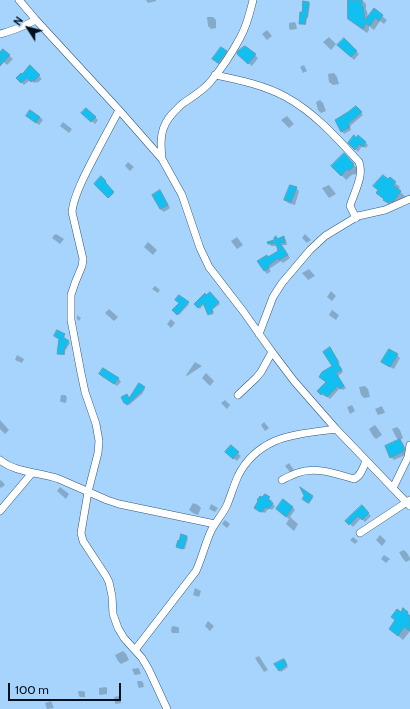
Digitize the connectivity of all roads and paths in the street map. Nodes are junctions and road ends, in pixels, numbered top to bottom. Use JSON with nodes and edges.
{"nodes":[{"id":1,"x":19,"y":0,"type":"edge"},
{"id":2,"x":253,"y":0,"type":"edge"},
{"id":3,"x":36,"y":20,"type":"junction"},
{"id":4,"x":0,"y":34,"type":"edge"},
{"id":5,"x":215,"y":75,"type":"junction"},
{"id":6,"x":119,"y":110,"type":"junction"},
{"id":7,"x":162,"y":159,"type":"junction"},
{"id":8,"x":410,"y":199,"type":"edge"},
{"id":9,"x":356,"y":218,"type":"junction"},
{"id":10,"x":259,"y":334,"type":"junction"},
{"id":11,"x":272,"y":352,"type":"junction"},
{"id":12,"x":238,"y":395,"type":"dead end"},
{"id":13,"x":336,"y":429,"type":"junction"},
{"id":14,"x":410,"y":445,"type":"edge"},
{"id":15,"x":0,"y":460,"type":"edge"},
{"id":16,"x":366,"y":462,"type":"junction"},
{"id":17,"x":32,"y":473,"type":"junction"},
{"id":18,"x":282,"y":480,"type":"dead end"},
{"id":19,"x":393,"y":488,"type":"junction"},
{"id":20,"x":88,"y":492,"type":"junction"},
{"id":21,"x":409,"y":503,"type":"edge"},
{"id":22,"x":0,"y":511,"type":"edge"},
{"id":23,"x":215,"y":524,"type":"junction"},
{"id":24,"x":360,"y":533,"type":"dead end"},
{"id":25,"x":135,"y":650,"type":"junction"},
{"id":26,"x":167,"y":709,"type":"edge"}],
"edges":[{"from":1,"to":3,"type":"street"},
{"from":2,"to":5,"type":"street"},
{"from":3,"to":4,"type":"street"},
{"from":3,"to":6,"type":"street"},
{"from":5,"to":7,"type":"street"},
{"from":5,"to":9,"type":"street"},
{"from":6,"to":7,"type":"street"},
{"from":6,"to":20,"type":"street"},
{"from":7,"to":10,"type":"street"},
{"from":8,"to":9,"type":"street"},
{"from":9,"to":10,"type":"street"},
{"from":10,"to":11,"type":"street"},
{"from":11,"to":12,"type":"street"},
{"from":11,"to":13,"type":"street"},
{"from":13,"to":16,"type":"street"},
{"from":13,"to":23,"type":"street"},
{"from":14,"to":19,"type":"street"},
{"from":15,"to":17,"type":"street"},
{"from":16,"to":18,"type":"street"},
{"from":16,"to":19,"type":"street"},
{"from":17,"to":20,"type":"street"},
{"from":17,"to":22,"type":"street"},
{"from":19,"to":21,"type":"street"},
{"from":20,"to":23,"type":"street"},
{"from":20,"to":25,"type":"street"},
{"from":21,"to":24,"type":"street"},
{"from":23,"to":25,"type":"street"},
{"from":25,"to":26,"type":"street"}]}
